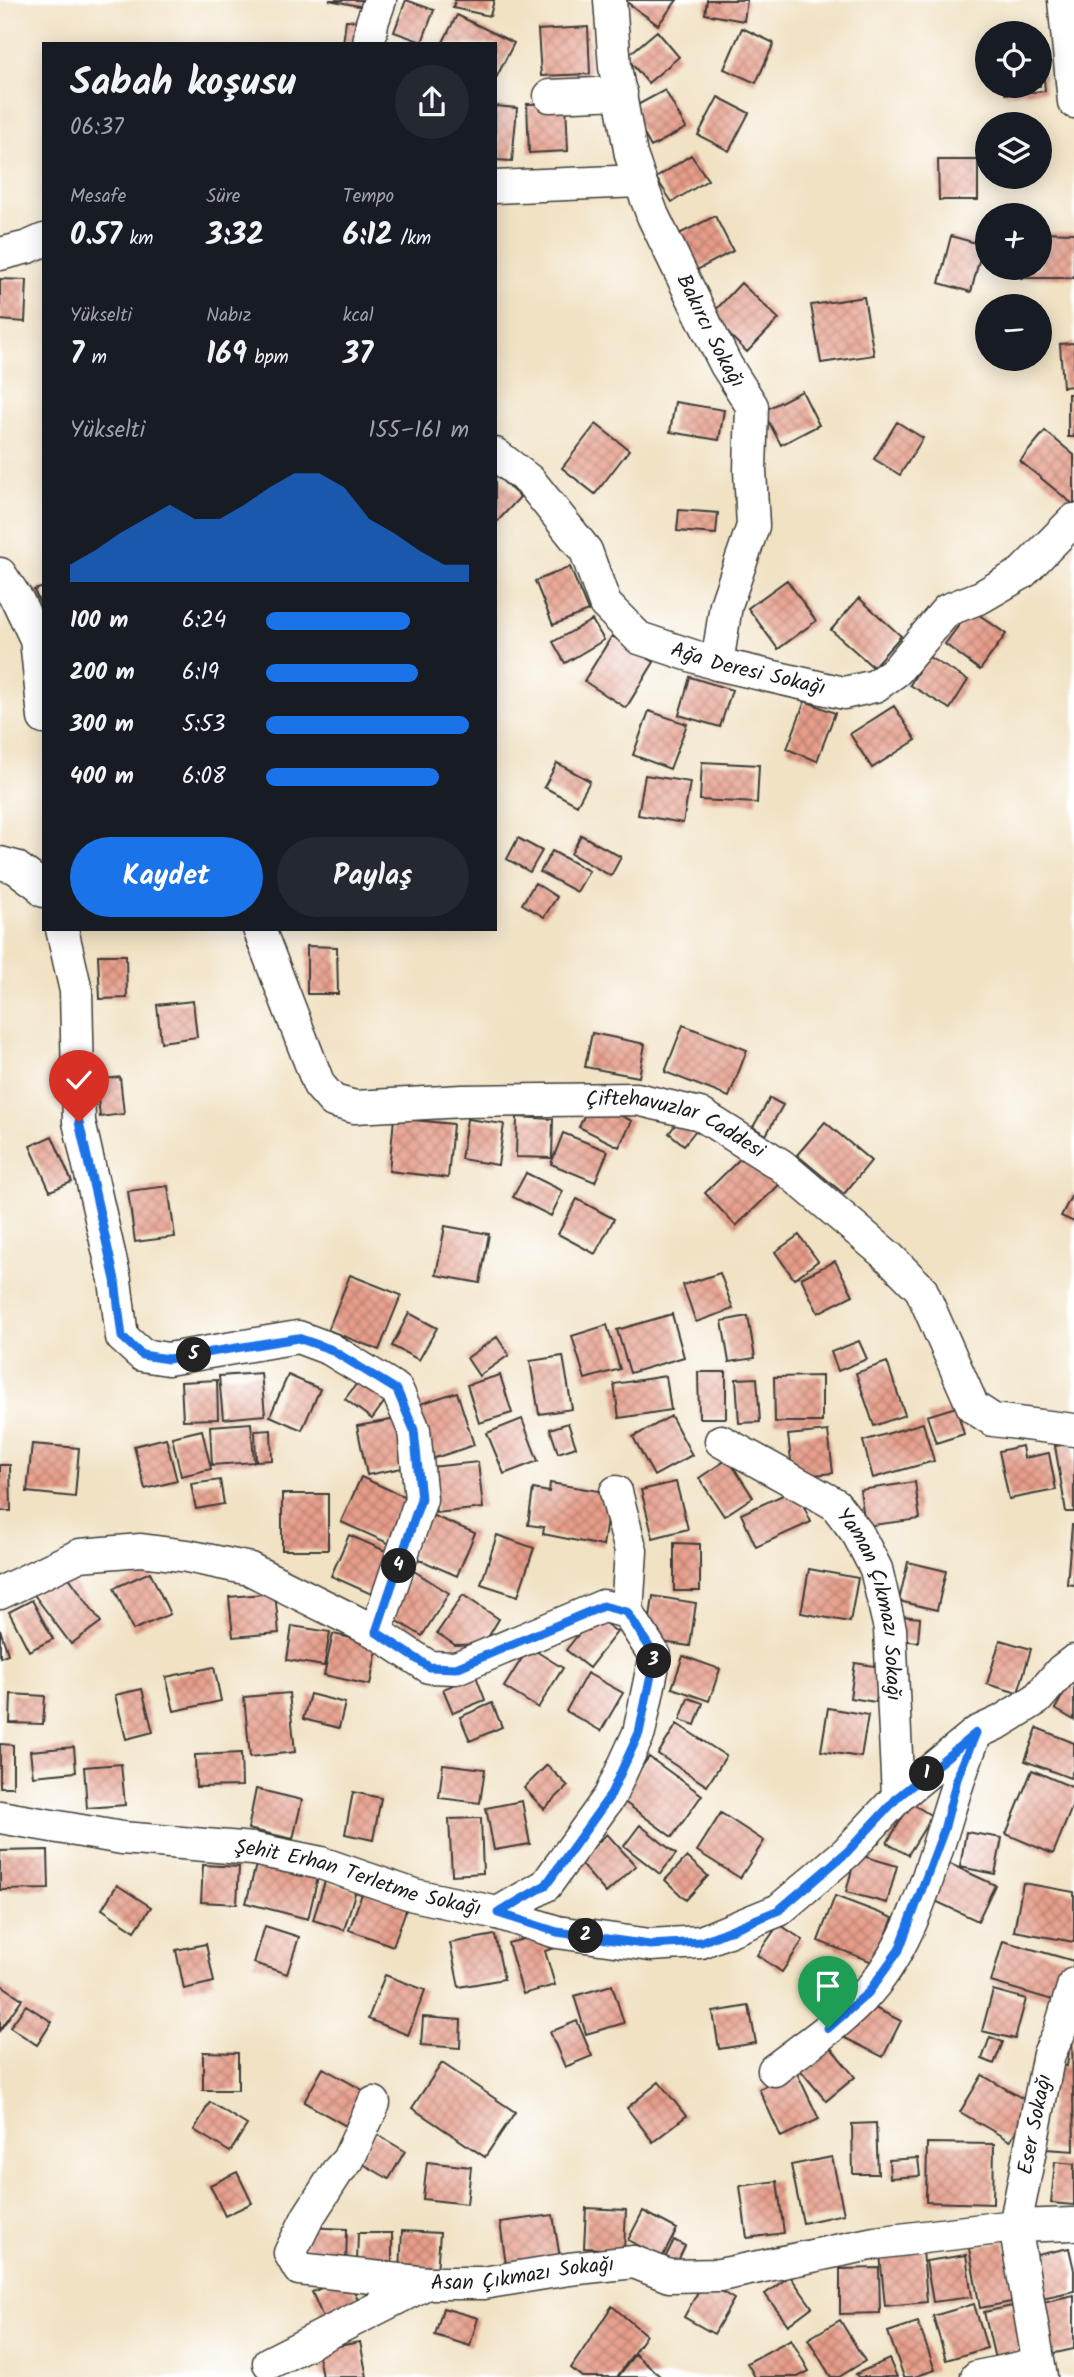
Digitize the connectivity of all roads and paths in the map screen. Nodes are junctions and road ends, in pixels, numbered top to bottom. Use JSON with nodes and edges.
{"nodes":[{"id":1,"x":380,"y":0,"type":"edge"},
{"id":2,"x":610,"y":0,"type":"edge"},
{"id":3,"x":1068,"y":6,"type":"edge"},
{"id":4,"x":369,"y":42,"type":"edge"},
{"id":5,"x":621,"y":93,"type":"junction"},
{"id":6,"x":550,"y":96,"type":"dead end"},
{"id":7,"x":1074,"y":102,"type":"edge"},
{"id":8,"x":640,"y":181,"type":"junction"},
{"id":9,"x":497,"y":187,"type":"edge"},
{"id":10,"x":42,"y":241,"type":"edge"},
{"id":11,"x":0,"y":254,"type":"edge"},
{"id":12,"x":497,"y":456,"type":"edge"},
{"id":13,"x":1074,"y":520,"type":"edge"},
{"id":14,"x":0,"y":574,"type":"edge"},
{"id":15,"x":717,"y":664,"type":"junction"},
{"id":16,"x":42,"y":698,"type":"edge"},
{"id":17,"x":0,"y":863,"type":"edge"},
{"id":18,"x":42,"y":888,"type":"edge"},
{"id":19,"x":62,"y":931,"type":"edge"},
{"id":20,"x":261,"y":931,"type":"edge"},
{"id":21,"x":1074,"y":1430,"type":"edge"},
{"id":22,"x":721,"y":1441,"type":"dead end"},
{"id":23,"x":616,"y":1492,"type":"dead end"},
{"id":24,"x":0,"y":1593,"type":"edge"},
{"id":25,"x":627,"y":1612,"type":"junction"},
{"id":26,"x":376,"y":1632,"type":"junction"},
{"id":27,"x":1074,"y":1661,"type":"edge"},
{"id":28,"x":976,"y":1733,"type":"junction"},
{"id":29,"x":898,"y":1797,"type":"junction"},
{"id":30,"x":0,"y":1817,"type":"edge"},
{"id":31,"x":498,"y":1913,"type":"junction"},
{"id":32,"x":1074,"y":1984,"type":"edge"},
{"id":33,"x":774,"y":2070,"type":"dead end"},
{"id":34,"x":374,"y":2103,"type":"dead end"},
{"id":35,"x":1074,"y":2224,"type":"edge"},
{"id":36,"x":1014,"y":2226,"type":"junction"},
{"id":37,"x":427,"y":2283,"type":"junction"},
{"id":38,"x":269,"y":2363,"type":"dead end"},
{"id":39,"x":1039,"y":2370,"type":"edge"},
{"id":40,"x":977,"y":2377,"type":"edge"}],
"edges":[{"from":1,"to":4,"type":"street"},
{"from":2,"to":5,"type":"street","name":"Bakırcı Sokağı"},
{"from":3,"to":7,"type":"street"},
{"from":5,"to":6,"type":"street"},
{"from":5,"to":8,"type":"street","name":"Bakırcı Sokağı"},
{"from":8,"to":9,"type":"street"},
{"from":8,"to":15,"type":"street","name":"Bakırcı Sokağı"},
{"from":10,"to":11,"type":"street"},
{"from":12,"to":15,"type":"street","name":"Ağa Deresi Sokağı"},
{"from":13,"to":15,"type":"street","name":"Ağa Deresi Sokağı"},
{"from":14,"to":16,"type":"street"},
{"from":17,"to":18,"type":"street"},
{"from":19,"to":26,"type":"street"},
{"from":20,"to":21,"type":"street","name":"Çiftehavuzlar Caddesi"},
{"from":22,"to":29,"type":"street","name":"Yaman Çıkmazı Sokağı"},
{"from":23,"to":25,"type":"street"},
{"from":24,"to":26,"type":"street"},
{"from":25,"to":26,"type":"street"},
{"from":25,"to":31,"type":"street"},
{"from":27,"to":28,"type":"street","name":"Şehit Erhan Terletme Sokağı"},
{"from":28,"to":29,"type":"street","name":"Şehit Erhan Terletme Sokağı"},
{"from":28,"to":33,"type":"street"},
{"from":29,"to":31,"type":"street","name":"Şehit Erhan Terletme Sokağı"},
{"from":30,"to":31,"type":"street","name":"Şehit Erhan Terletme Sokağı"},
{"from":32,"to":36,"type":"street","name":"Eser Sokağı"},
{"from":34,"to":37,"type":"street","name":"Asan Çıkmazı Sokağı"},
{"from":35,"to":36,"type":"street","name":"Asan Çıkmazı Sokağı"},
{"from":36,"to":37,"type":"street","name":"Asan Çıkmazı Sokağı"},
{"from":36,"to":39,"type":"street"},
{"from":37,"to":38,"type":"street"},
{"from":39,"to":40,"type":"street"}]}
